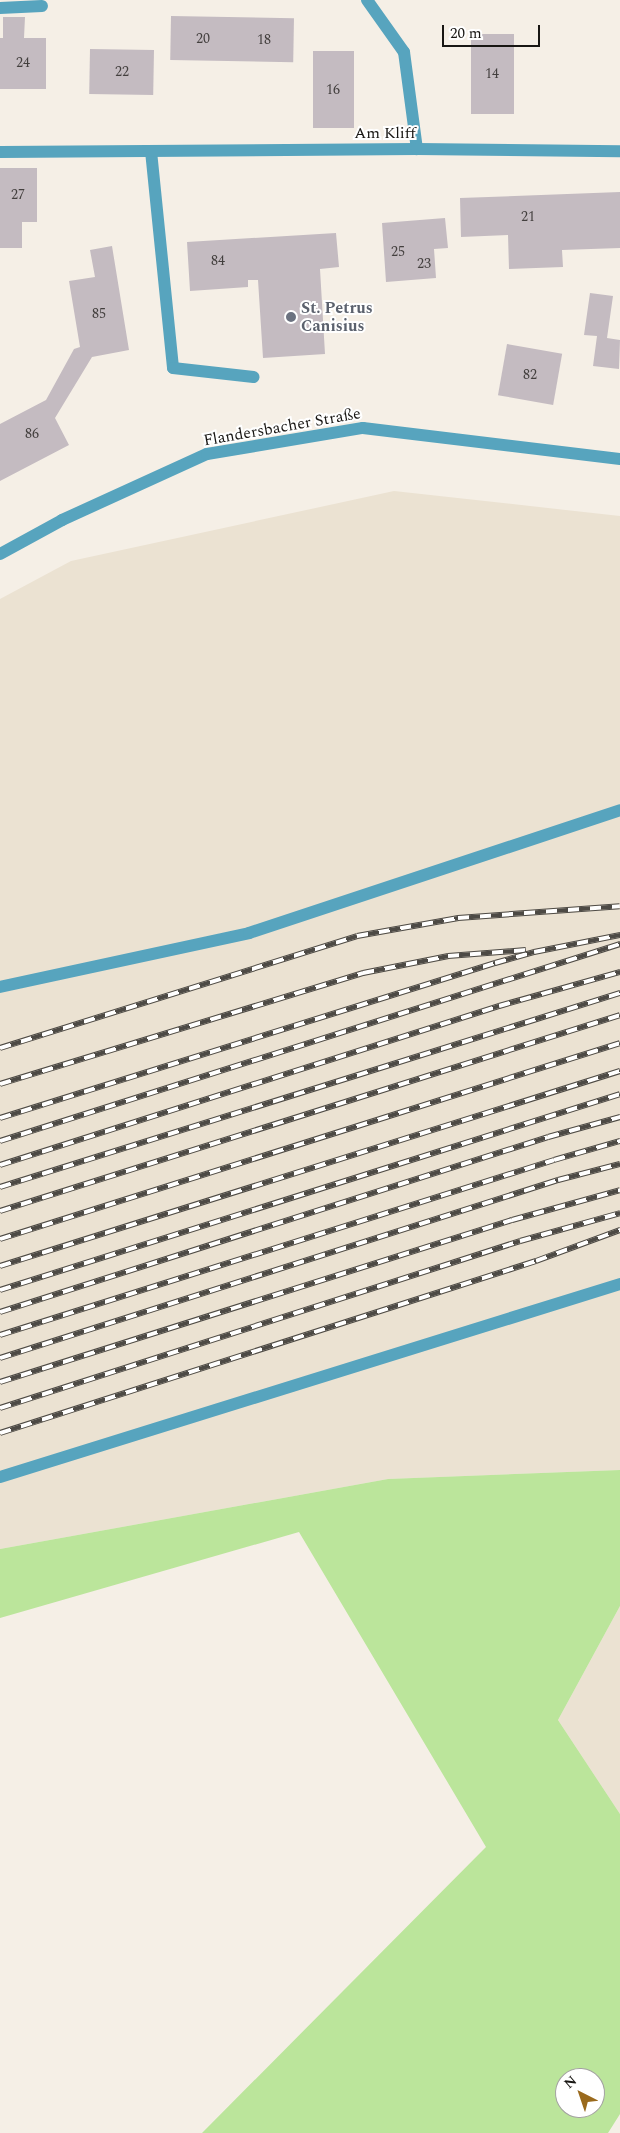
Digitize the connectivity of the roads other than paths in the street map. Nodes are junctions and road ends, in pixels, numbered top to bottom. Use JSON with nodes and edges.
{"nodes":[{"id":1,"x":367,"y":0,"type":"edge"},
{"id":2,"x":42,"y":6,"type":"dead end"},
{"id":3,"x":0,"y":8,"type":"edge"},
{"id":4,"x":417,"y":149,"type":"junction"},
{"id":5,"x":151,"y":151,"type":"junction"},
{"id":6,"x":620,"y":151,"type":"edge"},
{"id":7,"x":0,"y":152,"type":"edge"},
{"id":8,"x":253,"y":377,"type":"dead end"},
{"id":9,"x":620,"y":459,"type":"edge"},
{"id":10,"x":0,"y":554,"type":"edge"},
{"id":11,"x":620,"y":810,"type":"edge"},
{"id":12,"x":0,"y":986,"type":"edge"},
{"id":13,"x":620,"y":1284,"type":"edge"},
{"id":14,"x":0,"y":1477,"type":"edge"}],
"edges":[{"from":1,"to":4,"type":"street"},
{"from":2,"to":3,"type":"street"},
{"from":4,"to":5,"type":"street","name":"Am Kliff"},
{"from":4,"to":6,"type":"street","name":"Am Kliff"},
{"from":5,"to":7,"type":"street","name":"Am Kliff"},
{"from":5,"to":8,"type":"street"},
{"from":9,"to":10,"type":"street","name":"Flandersbacher Straße"},
{"from":11,"to":12,"type":"street"},
{"from":13,"to":14,"type":"street"}]}
